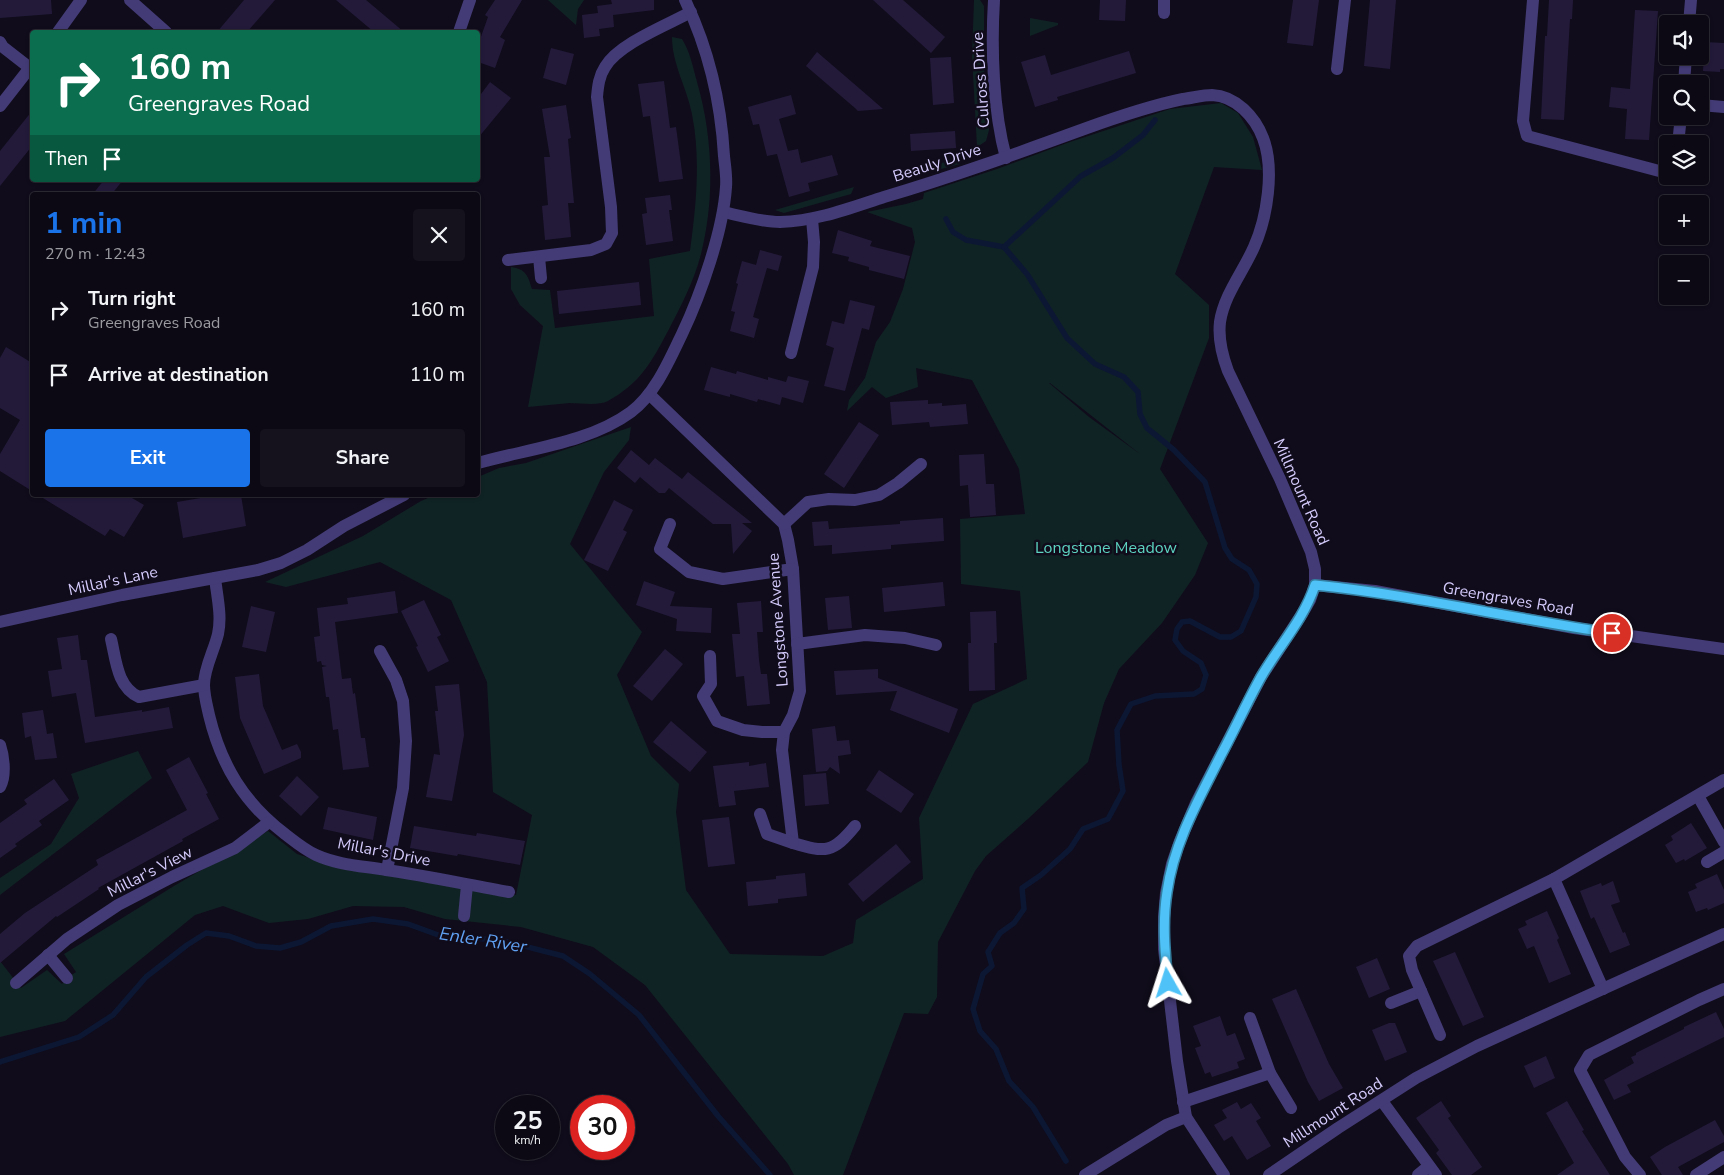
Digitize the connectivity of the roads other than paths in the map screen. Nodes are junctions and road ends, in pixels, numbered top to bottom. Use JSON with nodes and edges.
{"nodes":[{"id":1,"x":81,"y":0,"type":"edge"},
{"id":2,"x":130,"y":0,"type":"edge"},
{"id":3,"x":470,"y":0,"type":"edge"},
{"id":4,"x":685,"y":0,"type":"edge"},
{"id":5,"x":994,"y":0,"type":"edge"},
{"id":6,"x":1164,"y":0,"type":"edge"},
{"id":7,"x":1345,"y":0,"type":"edge"},
{"id":8,"x":1533,"y":0,"type":"edge"},
{"id":9,"x":1690,"y":0,"type":"edge"},
{"id":10,"x":691,"y":12,"type":"junction"},
{"id":11,"x":1164,"y":13,"type":"dead end"},
{"id":12,"x":1689,"y":15,"type":"edge"},
{"id":13,"x":59,"y":30,"type":"edge"},
{"id":14,"x":164,"y":30,"type":"edge"},
{"id":15,"x":460,"y":30,"type":"edge"},
{"id":16,"x":0,"y":42,"type":"edge"},
{"id":17,"x":30,"y":66,"type":"edge"},
{"id":18,"x":30,"y":68,"type":"edge"},
{"id":19,"x":1337,"y":69,"type":"dead end"},
{"id":20,"x":1156,"y":105,"type":"joint"},
{"id":21,"x":1709,"y":105,"type":"edge"},
{"id":22,"x":0,"y":106,"type":"edge"},
{"id":23,"x":1724,"y":106,"type":"edge"},
{"id":24,"x":1006,"y":158,"type":"junction"},
{"id":25,"x":1659,"y":171,"type":"edge"},
{"id":26,"x":723,"y":212,"type":"junction"},
{"id":27,"x":812,"y":219,"type":"junction"},
{"id":28,"x":539,"y":257,"type":"junction"},
{"id":29,"x":508,"y":260,"type":"dead end"},
{"id":30,"x":541,"y":278,"type":"dead end"},
{"id":31,"x":791,"y":354,"type":"dead end"},
{"id":32,"x":649,"y":394,"type":"junction"},
{"id":33,"x":480,"y":462,"type":"edge"},
{"id":34,"x":921,"y":464,"type":"dead end"},
{"id":35,"x":400,"y":497,"type":"edge"},
{"id":36,"x":670,"y":524,"type":"dead end"},
{"id":37,"x":784,"y":524,"type":"junction"},
{"id":38,"x":793,"y":569,"type":"junction"},
{"id":39,"x":215,"y":578,"type":"junction"},
{"id":40,"x":1315,"y":585,"type":"junction"},
{"id":41,"x":0,"y":622,"type":"edge"},
{"id":42,"x":111,"y":640,"type":"dead end"},
{"id":43,"x":797,"y":644,"type":"junction"},
{"id":44,"x":936,"y":645,"type":"dead end"},
{"id":45,"x":1724,"y":649,"type":"edge"},
{"id":46,"x":380,"y":651,"type":"dead end"},
{"id":47,"x":710,"y":656,"type":"dead end"},
{"id":48,"x":204,"y":685,"type":"junction"},
{"id":49,"x":784,"y":732,"type":"junction"},
{"id":50,"x":0,"y":745,"type":"edge"},
{"id":51,"x":1724,"y":780,"type":"edge"},
{"id":52,"x":0,"y":787,"type":"edge"},
{"id":53,"x":1698,"y":796,"type":"junction"},
{"id":54,"x":760,"y":814,"type":"dead end"},
{"id":55,"x":269,"y":822,"type":"junction"},
{"id":56,"x":855,"y":826,"type":"dead end"},
{"id":57,"x":1724,"y":842,"type":"edge"},
{"id":58,"x":793,"y":843,"type":"junction"},
{"id":59,"x":1724,"y":852,"type":"edge"},
{"id":60,"x":1707,"y":862,"type":"dead end"},
{"id":61,"x":387,"y":870,"type":"junction"},
{"id":62,"x":1554,"y":879,"type":"junction"},
{"id":63,"x":467,"y":884,"type":"junction"},
{"id":64,"x":510,"y":892,"type":"dead end"},
{"id":65,"x":464,"y":916,"type":"dead end"},
{"id":66,"x":1724,"y":934,"type":"edge"},
{"id":67,"x":48,"y":955,"type":"junction"},
{"id":68,"x":67,"y":978,"type":"dead end"},
{"id":69,"x":16,"y":983,"type":"dead end"},
{"id":70,"x":1603,"y":989,"type":"junction"},
{"id":71,"x":1724,"y":989,"type":"edge"},
{"id":72,"x":1421,"y":991,"type":"junction"},
{"id":73,"x":1391,"y":1003,"type":"dead end"},
{"id":74,"x":1250,"y":1018,"type":"dead end"},
{"id":75,"x":1440,"y":1035,"type":"dead end"},
{"id":76,"x":1270,"y":1074,"type":"junction"},
{"id":77,"x":1382,"y":1101,"type":"junction"},
{"id":78,"x":1184,"y":1102,"type":"junction"},
{"id":79,"x":1291,"y":1108,"type":"dead end"},
{"id":80,"x":1186,"y":1117,"type":"junction"},
{"id":81,"x":1724,"y":1157,"type":"edge"},
{"id":82,"x":1433,"y":1170,"type":"edge"},
{"id":83,"x":1085,"y":1175,"type":"edge"},
{"id":84,"x":1224,"y":1175,"type":"edge"},
{"id":85,"x":1269,"y":1175,"type":"edge"},
{"id":86,"x":1418,"y":1175,"type":"edge"},
{"id":87,"x":1640,"y":1175,"type":"edge"},
{"id":88,"x":1696,"y":1175,"type":"edge"}],
"edges":[{"from":1,"to":13,"type":"street"},
{"from":2,"to":14,"type":"street"},
{"from":3,"to":15,"type":"street"},
{"from":4,"to":10,"type":"street"},
{"from":5,"to":24,"type":"street","name":"Culross Drive"},
{"from":6,"to":11,"type":"street"},
{"from":7,"to":19,"type":"street"},
{"from":8,"to":25,"type":"street"},
{"from":9,"to":12,"type":"street"},
{"from":10,"to":26,"type":"street"},
{"from":10,"to":28,"type":"street"},
{"from":16,"to":17,"type":"street"},
{"from":18,"to":22,"type":"street"},
{"from":20,"to":24,"type":"street","name":"Beauly Drive"},
{"from":20,"to":40,"type":"street","name":"Millmount Road"},
{"from":21,"to":23,"type":"street"},
{"from":24,"to":27,"type":"street","name":"Beauly Drive"},
{"from":26,"to":27,"type":"street","name":"Beauly Drive"},
{"from":26,"to":32,"type":"street"},
{"from":27,"to":31,"type":"street"},
{"from":28,"to":29,"type":"street"},
{"from":28,"to":30,"type":"street"},
{"from":32,"to":33,"type":"street"},
{"from":32,"to":37,"type":"street"},
{"from":34,"to":37,"type":"street"},
{"from":35,"to":39,"type":"street","name":"Millar's Lane"},
{"from":36,"to":38,"type":"street"},
{"from":37,"to":38,"type":"street","name":"Longstone Avenue"},
{"from":38,"to":43,"type":"street","name":"Longstone Avenue"},
{"from":39,"to":41,"type":"street","name":"Millar's Lane"},
{"from":39,"to":48,"type":"street","name":"Millar's Drive"},
{"from":40,"to":45,"type":"street","name":"Greengraves Road"},
{"from":40,"to":78,"type":"street","name":"Millmount Road"},
{"from":42,"to":48,"type":"street"},
{"from":43,"to":44,"type":"street"},
{"from":43,"to":49,"type":"street","name":"Longstone Avenue"},
{"from":46,"to":61,"type":"street"},
{"from":47,"to":49,"type":"street"},
{"from":48,"to":55,"type":"street","name":"Millar's Drive"},
{"from":49,"to":58,"type":"street","name":"Longstone Avenue"},
{"from":50,"to":52,"type":"street"},
{"from":51,"to":53,"type":"street"},
{"from":53,"to":57,"type":"street"},
{"from":53,"to":62,"type":"street"},
{"from":54,"to":58,"type":"street"},
{"from":55,"to":61,"type":"street","name":"Millar's Drive"},
{"from":55,"to":67,"type":"street","name":"Millar's View"},
{"from":56,"to":58,"type":"street"},
{"from":59,"to":60,"type":"street"},
{"from":61,"to":63,"type":"street","name":"Millar's Drive"},
{"from":62,"to":70,"type":"street"},
{"from":62,"to":72,"type":"street"},
{"from":63,"to":64,"type":"street","name":"Millar's Drive"},
{"from":63,"to":65,"type":"street"},
{"from":66,"to":70,"type":"street","name":"Millmount Road"},
{"from":67,"to":68,"type":"street"},
{"from":67,"to":69,"type":"street","name":"Millar's View"},
{"from":70,"to":77,"type":"street","name":"Millmount Road"},
{"from":71,"to":87,"type":"street"},
{"from":72,"to":73,"type":"street"},
{"from":72,"to":75,"type":"street"},
{"from":74,"to":76,"type":"street"},
{"from":76,"to":78,"type":"street"},
{"from":76,"to":79,"type":"street"},
{"from":77,"to":82,"type":"street"},
{"from":77,"to":85,"type":"street","name":"Millmount Road"},
{"from":78,"to":80,"type":"street","name":"Millmount Road"},
{"from":80,"to":83,"type":"street"},
{"from":80,"to":84,"type":"street","name":"Millmount Road"},
{"from":81,"to":88,"type":"street"},
{"from":82,"to":86,"type":"street"}]}
